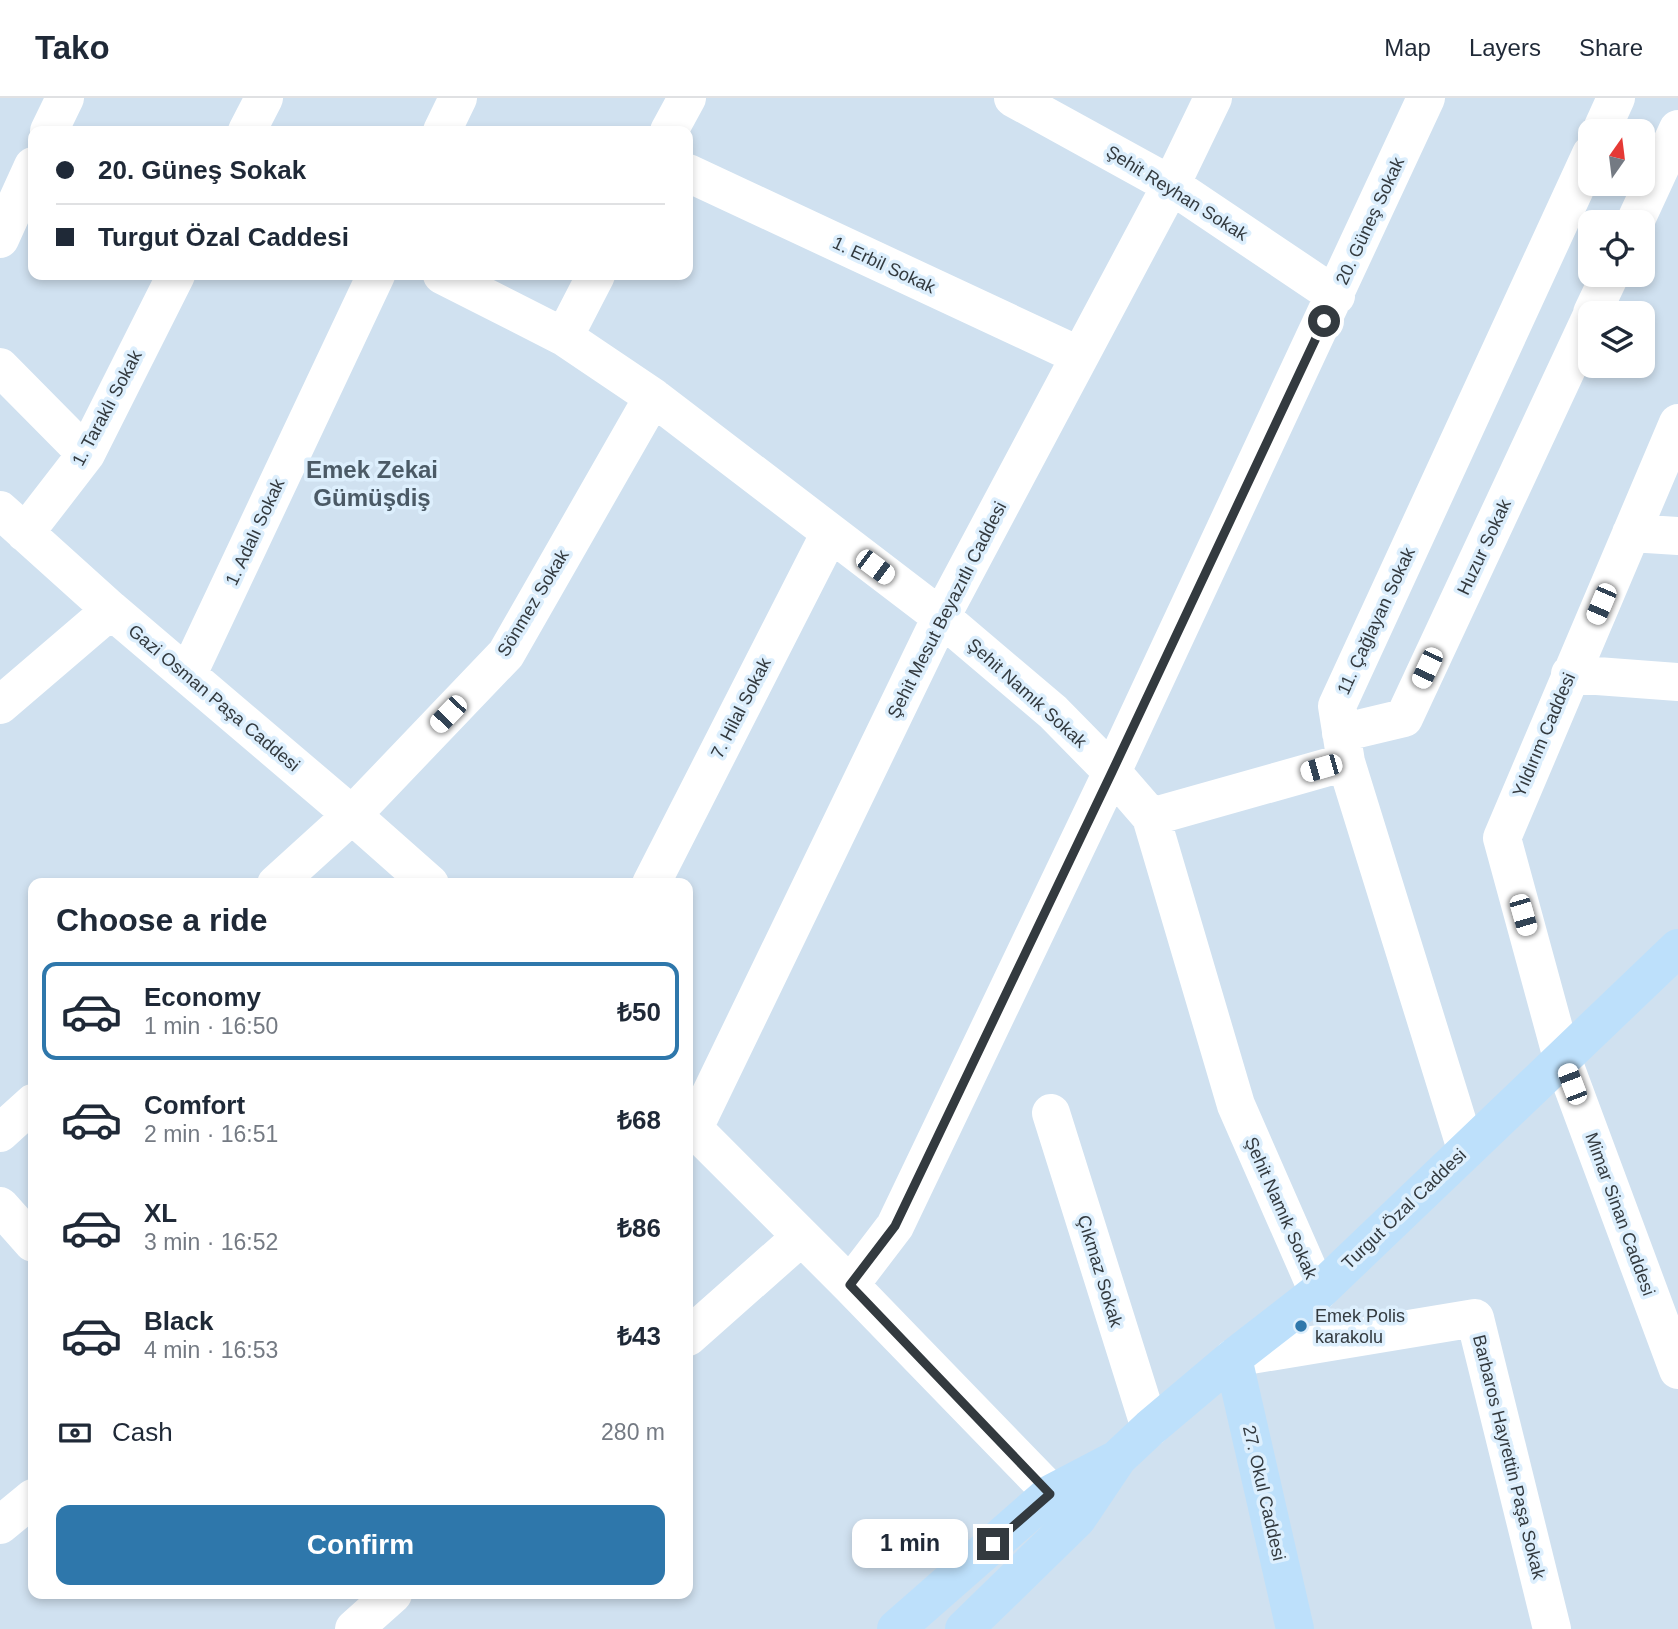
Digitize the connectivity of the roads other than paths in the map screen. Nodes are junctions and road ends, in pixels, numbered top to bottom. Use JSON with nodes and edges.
{"nodes":[{"id":1,"x":65,"y":98,"type":"edge"},
{"id":2,"x":264,"y":98,"type":"edge"},
{"id":3,"x":458,"y":98,"type":"edge"},
{"id":4,"x":687,"y":98,"type":"edge"},
{"id":5,"x":1013,"y":98,"type":"edge"},
{"id":6,"x":1213,"y":98,"type":"edge"},
{"id":7,"x":1426,"y":98,"type":"edge"},
{"id":8,"x":1616,"y":98,"type":"edge"},
{"id":9,"x":1606,"y":119,"type":"edge"},
{"id":10,"x":51,"y":126,"type":"edge"},
{"id":11,"x":250,"y":126,"type":"edge"},
{"id":12,"x":444,"y":126,"type":"edge"},
{"id":13,"x":672,"y":126,"type":"edge"},
{"id":14,"x":1678,"y":128,"type":"edge"},
{"id":15,"x":693,"y":175,"type":"edge"},
{"id":16,"x":28,"y":177,"type":"edge"},
{"id":17,"x":1578,"y":182,"type":"edge"},
{"id":18,"x":1171,"y":185,"type":"junction"},
{"id":19,"x":1640,"y":210,"type":"edge"},
{"id":20,"x":0,"y":239,"type":"edge"},
{"id":21,"x":173,"y":280,"type":"edge"},
{"id":22,"x":374,"y":280,"type":"edge"},
{"id":23,"x":452,"y":280,"type":"edge"},
{"id":24,"x":593,"y":280,"type":"edge"},
{"id":25,"x":1336,"y":296,"type":"junction"},
{"id":26,"x":564,"y":337,"type":"junction"},
{"id":27,"x":1578,"y":345,"type":"edge"},
{"id":28,"x":1080,"y":356,"type":"junction"},
{"id":29,"x":0,"y":367,"type":"edge"},
{"id":30,"x":653,"y":397,"type":"junction"},
{"id":31,"x":1678,"y":423,"type":"edge"},
{"id":32,"x":86,"y":454,"type":"junction"},
{"id":33,"x":13,"y":521,"type":"edge"},
{"id":34,"x":830,"y":533,"type":"junction"},
{"id":35,"x":1631,"y":533,"type":"junction"},
{"id":36,"x":1678,"y":536,"type":"edge"},
{"id":37,"x":111,"y":610,"type":"junction"},
{"id":38,"x":941,"y":617,"type":"junction"},
{"id":39,"x":188,"y":674,"type":"junction"},
{"id":40,"x":1570,"y":674,"type":"junction"},
{"id":41,"x":1678,"y":682,"type":"edge"},
{"id":42,"x":0,"y":705,"type":"edge"},
{"id":43,"x":1343,"y":747,"type":"junction"},
{"id":44,"x":1112,"y":772,"type":"junction"},
{"id":45,"x":352,"y":815,"type":"junction"},
{"id":46,"x":1151,"y":817,"type":"junction"},
{"id":47,"x":283,"y":878,"type":"edge"},
{"id":48,"x":423,"y":878,"type":"edge"},
{"id":49,"x":654,"y":878,"type":"edge"},
{"id":50,"x":1678,"y":948,"type":"edge"},
{"id":51,"x":1562,"y":1058,"type":"junction"},
{"id":52,"x":28,"y":1108,"type":"edge"},
{"id":53,"x":1051,"y":1113,"type":"dead end"},
{"id":54,"x":693,"y":1121,"type":"edge"},
{"id":55,"x":693,"y":1127,"type":"edge"},
{"id":56,"x":0,"y":1133,"type":"edge"},
{"id":57,"x":1466,"y":1149,"type":"junction"},
{"id":58,"x":0,"y":1206,"type":"edge"},
{"id":59,"x":28,"y":1237,"type":"edge"},
{"id":60,"x":801,"y":1237,"type":"junction"},
{"id":61,"x":850,"y":1285,"type":"junction"},
{"id":62,"x":1318,"y":1292,"type":"junction"},
{"id":63,"x":693,"y":1333,"type":"edge"},
{"id":64,"x":1233,"y":1358,"type":"junction"},
{"id":65,"x":1678,"y":1370,"type":"edge"},
{"id":66,"x":1150,"y":1428,"type":"junction"},
{"id":67,"x":28,"y":1503,"type":"edge"},
{"id":68,"x":1064,"y":1506,"type":"junction"},
{"id":69,"x":0,"y":1525,"type":"edge"},
{"id":70,"x":897,"y":1629,"type":"edge"},
{"id":71,"x":964,"y":1629,"type":"edge"},
{"id":72,"x":1295,"y":1629,"type":"edge"},
{"id":73,"x":1552,"y":1629,"type":"edge"}],
"edges":[{"from":1,"to":10,"type":"street"},
{"from":2,"to":11,"type":"street"},
{"from":3,"to":12,"type":"street"},
{"from":4,"to":13,"type":"street"},
{"from":5,"to":18,"type":"street","name":"Şehit Reyhan Sokak"},
{"from":6,"to":18,"type":"street","name":"Şehit Mesut Beyazıtlı Caddesi"},
{"from":7,"to":25,"type":"street","name":"20. Güneş Sokak"},
{"from":8,"to":9,"type":"street"},
{"from":14,"to":19,"type":"street"},
{"from":15,"to":28,"type":"street","name":"1. Erbil Sokak"},
{"from":16,"to":20,"type":"street"},
{"from":17,"to":43,"type":"street","name":"11. Çağlayan Sokak"},
{"from":18,"to":25,"type":"street","name":"Şehit Reyhan Sokak"},
{"from":18,"to":28,"type":"street","name":"Şehit Mesut Beyazıtlı Caddesi"},
{"from":21,"to":32,"type":"street","name":"1. Taraklı Sokak"},
{"from":22,"to":39,"type":"street","name":"1. Adalı Sokak"},
{"from":23,"to":26,"type":"street","name":"Şehit Namık Sokak"},
{"from":24,"to":26,"type":"street"},
{"from":25,"to":44,"type":"street","name":"20. Güneş Sokak"},
{"from":26,"to":30,"type":"street","name":"Şehit Namık Sokak"},
{"from":27,"to":43,"type":"street","name":"Huzur Sokak"},
{"from":28,"to":38,"type":"street","name":"Şehit Mesut Beyazıtlı Caddesi"},
{"from":29,"to":32,"type":"street"},
{"from":30,"to":34,"type":"street","name":"Şehit Namık Sokak"},
{"from":30,"to":45,"type":"street","name":"Sönmez Sokak"},
{"from":31,"to":35,"type":"street","name":"Yıldırım Caddesi"},
{"from":32,"to":33,"type":"street","name":"1. Taraklı Sokak"},
{"from":33,"to":37,"type":"street","name":"Gazi Osman Paşa Caddesi"},
{"from":34,"to":38,"type":"street","name":"Şehit Namık Sokak"},
{"from":34,"to":49,"type":"street","name":"7. Hilal Sokak"},
{"from":35,"to":36,"type":"street"},
{"from":35,"to":40,"type":"street","name":"Yıldırım Caddesi"},
{"from":37,"to":39,"type":"street","name":"Gazi Osman Paşa Caddesi"},
{"from":37,"to":42,"type":"street"},
{"from":38,"to":44,"type":"street","name":"Şehit Namık Sokak"},
{"from":38,"to":54,"type":"street","name":"Şehit Mesut Beyazıtlı Caddesi"},
{"from":39,"to":45,"type":"street","name":"Gazi Osman Paşa Caddesi"},
{"from":40,"to":41,"type":"street"},
{"from":40,"to":51,"type":"street","name":"Yıldırım Caddesi"},
{"from":43,"to":46,"type":"street"},
{"from":43,"to":57,"type":"street","name":"11. Çağlayan Sokak"},
{"from":44,"to":46,"type":"street","name":"Şehit Namık Sokak"},
{"from":44,"to":61,"type":"street","name":"20. Güneş Sokak"},
{"from":45,"to":47,"type":"street","name":"Sönmez Sokak"},
{"from":45,"to":48,"type":"street","name":"Gazi Osman Paşa Caddesi"},
{"from":46,"to":62,"type":"street","name":"Şehit Namık Sokak"},
{"from":50,"to":51,"type":"main road","name":"Turgut Özal Caddesi"},
{"from":51,"to":57,"type":"main road","name":"Turgut Özal Caddesi"},
{"from":51,"to":65,"type":"street","name":"Mimar Sinan Caddesi"},
{"from":52,"to":56,"type":"street"},
{"from":53,"to":66,"type":"street","name":"Çıkmaz Sokak"},
{"from":55,"to":60,"type":"street"},
{"from":57,"to":62,"type":"main road","name":"Turgut Özal Caddesi"},
{"from":58,"to":59,"type":"street"},
{"from":60,"to":61,"type":"street"},
{"from":60,"to":63,"type":"street"},
{"from":61,"to":68,"type":"street"},
{"from":62,"to":64,"type":"main road","name":"Turgut Özal Caddesi"},
{"from":64,"to":66,"type":"main road","name":"Turgut Özal Caddesi"},
{"from":64,"to":72,"type":"main road","name":"27. Okul Caddesi"},
{"from":64,"to":73,"type":"street","name":"Barbaros Hayrettin Paşa Sokak"},
{"from":66,"to":68,"type":"main road","name":"Turgut Özal Caddesi"},
{"from":67,"to":69,"type":"street"},
{"from":68,"to":70,"type":"main road","name":"Turgut Özal Caddesi"},
{"from":68,"to":71,"type":"main road","name":"Turgut Özal Caddesi"}]}
